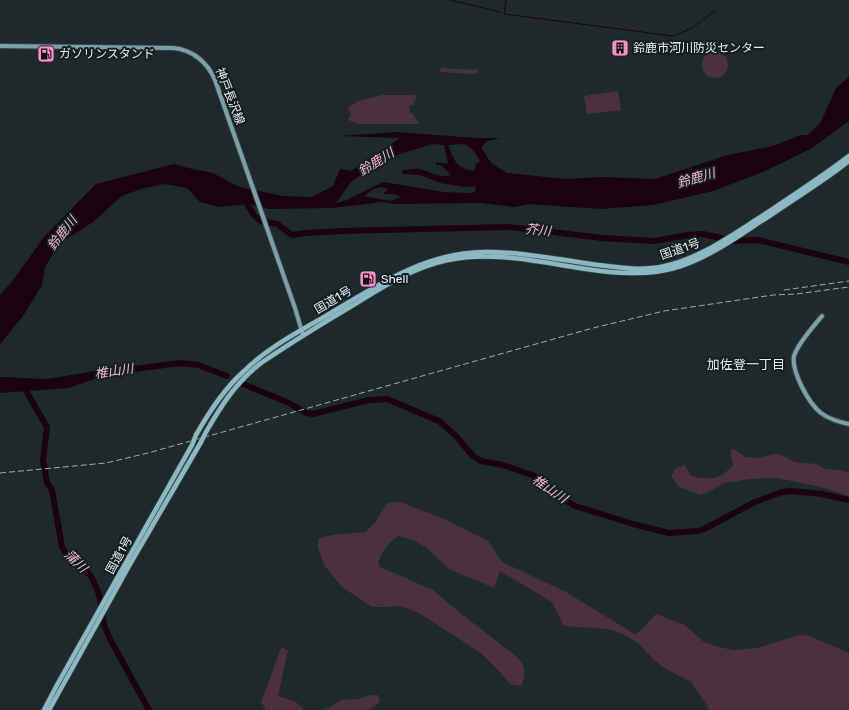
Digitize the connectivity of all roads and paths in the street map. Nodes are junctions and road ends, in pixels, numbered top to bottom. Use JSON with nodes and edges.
{"nodes":[{"id":1,"x":0,"y":46,"type":"edge"},
{"id":2,"x":849,"y":156,"type":"edge"},
{"id":3,"x":849,"y":161,"type":"edge"},
{"id":4,"x":740,"y":232,"type":"junction"},
{"id":5,"x":583,"y":266,"type":"junction"},
{"id":6,"x":822,"y":316,"type":"dead end"},
{"id":7,"x":302,"y":333,"type":"junction"},
{"id":8,"x":849,"y":424,"type":"edge"},
{"id":9,"x":44,"y":710,"type":"edge"},
{"id":10,"x":49,"y":710,"type":"edge"}],
"edges":[{"from":1,"to":7,"type":"main road","name":"神戸長沢線"},
{"from":2,"to":4,"type":"highway","name":"国道1号"},
{"from":3,"to":4,"type":"highway","name":"国道1号"},
{"from":4,"to":5,"type":"highway","name":"国道1号"},
{"from":4,"to":5,"type":"highway","name":"国道1号"},
{"from":5,"to":7,"type":"highway","name":"国道1号"},
{"from":6,"to":8,"type":"main road"},
{"from":7,"to":9,"type":"highway","name":"国道1号","bridge":true},
{"from":7,"to":10,"type":"highway","name":"国道1号","bridge":true}]}
